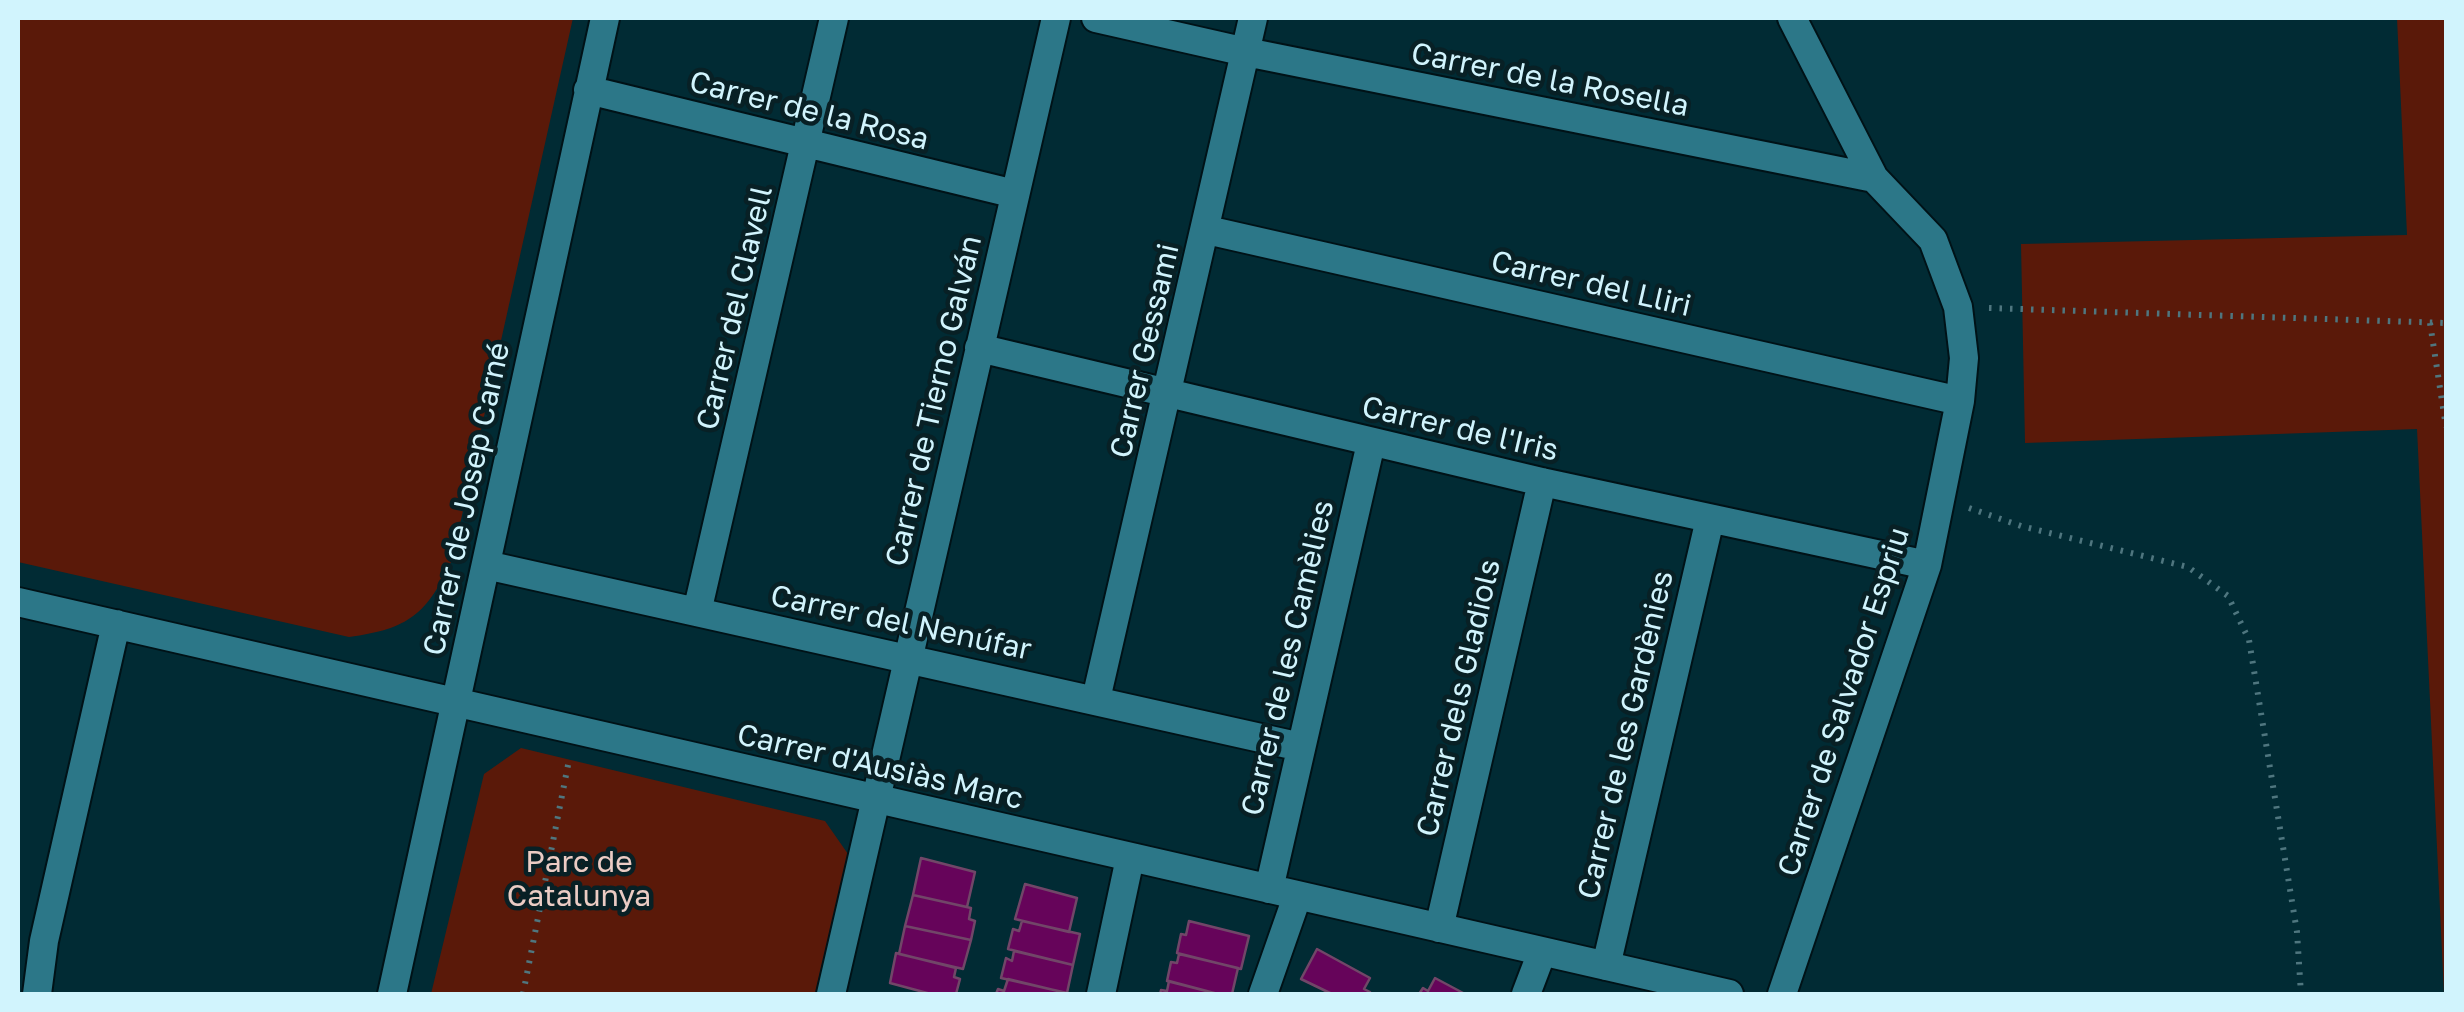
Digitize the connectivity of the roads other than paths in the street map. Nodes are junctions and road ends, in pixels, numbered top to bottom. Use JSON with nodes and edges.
{"nodes":[{"id":1,"x":605,"y":18,"type":"edge"},
{"id":2,"x":834,"y":18,"type":"edge"},
{"id":3,"x":1056,"y":18,"type":"edge"},
{"id":4,"x":1096,"y":18,"type":"edge"},
{"id":5,"x":1253,"y":18,"type":"edge"},
{"id":6,"x":1792,"y":18,"type":"edge"},
{"id":7,"x":1246,"y":52,"type":"junction"},
{"id":8,"x":588,"y":90,"type":"junction"},
{"id":9,"x":806,"y":144,"type":"junction"},
{"id":10,"x":1874,"y":178,"type":"junction"},
{"id":11,"x":1014,"y":194,"type":"junction"},
{"id":12,"x":1206,"y":230,"type":"junction"},
{"id":13,"x":979,"y":348,"type":"junction"},
{"id":14,"x":1168,"y":394,"type":"junction"},
{"id":15,"x":1960,"y":402,"type":"junction"},
{"id":16,"x":1371,"y":442,"type":"junction"},
{"id":17,"x":1542,"y":482,"type":"junction"},
{"id":18,"x":1710,"y":519,"type":"junction"},
{"id":19,"x":486,"y":565,"type":"junction"},
{"id":20,"x":1927,"y":565,"type":"junction"},
{"id":21,"x":18,"y":602,"type":"edge"},
{"id":22,"x":698,"y":612,"type":"junction"},
{"id":23,"x":116,"y":624,"type":"junction"},
{"id":24,"x":908,"y":659,"type":"junction"},
{"id":25,"x":1096,"y":698,"type":"junction"},
{"id":26,"x":457,"y":704,"type":"junction"},
{"id":27,"x":1301,"y":747,"type":"junction"},
{"id":28,"x":877,"y":799,"type":"junction"},
{"id":29,"x":1130,"y":858,"type":"junction"},
{"id":30,"x":1269,"y":889,"type":"junction"},
{"id":31,"x":1297,"y":896,"type":"junction"},
{"id":32,"x":1439,"y":928,"type":"junction"},
{"id":33,"x":1542,"y":952,"type":"junction"},
{"id":34,"x":1606,"y":966,"type":"junction"},
{"id":35,"x":37,"y":994,"type":"edge"},
{"id":36,"x":392,"y":994,"type":"edge"},
{"id":37,"x":831,"y":994,"type":"edge"},
{"id":38,"x":1101,"y":994,"type":"edge"},
{"id":39,"x":1263,"y":994,"type":"edge"},
{"id":40,"x":1526,"y":994,"type":"edge"},
{"id":41,"x":1729,"y":994,"type":"edge"},
{"id":42,"x":1782,"y":994,"type":"edge"}],
"edges":[{"from":1,"to":8,"type":"street","name":"Carrer de Josep Carné"},
{"from":2,"to":9,"type":"street","name":"Carrer del Clavell"},
{"from":3,"to":11,"type":"street","name":"Carrer de Tierno Galván"},
{"from":4,"to":7,"type":"street","name":"Carrer de la Rosella"},
{"from":5,"to":7,"type":"street","name":"Carrer Gessami"},
{"from":6,"to":10,"type":"street","name":"Carrer de Salvador Espriu"},
{"from":7,"to":10,"type":"street","name":"Carrer de la Rosella"},
{"from":7,"to":12,"type":"street","name":"Carrer Gessami"},
{"from":8,"to":9,"type":"street","name":"Carrer de la Rosa"},
{"from":8,"to":19,"type":"street","name":"Carrer de Josep Carné"},
{"from":9,"to":11,"type":"street","name":"Carrer de la Rosa"},
{"from":9,"to":22,"type":"street","name":"Carrer del Clavell"},
{"from":10,"to":15,"type":"street","name":"Carrer de Salvador Espriu"},
{"from":11,"to":13,"type":"street","name":"Carrer de Tierno Galván"},
{"from":12,"to":14,"type":"street","name":"Carrer Gessami"},
{"from":12,"to":15,"type":"street","name":"Carrer del Lliri"},
{"from":13,"to":14,"type":"street","name":"Carrer de l'Iris"},
{"from":13,"to":24,"type":"street","name":"Carrer de Tierno Galván"},
{"from":14,"to":16,"type":"street","name":"Carrer de l'Iris"},
{"from":14,"to":25,"type":"street","name":"Carrer Gessami"},
{"from":15,"to":20,"type":"street","name":"Carrer de Salvador Espriu"},
{"from":16,"to":17,"type":"street","name":"Carrer de l'Iris"},
{"from":16,"to":27,"type":"street","name":"Carrer de les Camèlies"},
{"from":17,"to":18,"type":"street","name":"Carrer de l'Iris"},
{"from":17,"to":32,"type":"street","name":"Carrer dels Gladiols"},
{"from":18,"to":20,"type":"street","name":"Carrer de l'Iris"},
{"from":18,"to":34,"type":"street","name":"Carrer de les Gardènies"},
{"from":19,"to":22,"type":"street","name":"Carrer del Nenúfar"},
{"from":19,"to":26,"type":"street","name":"Carrer de Josep Carné"},
{"from":20,"to":42,"type":"street","name":"Carrer de Salvador Espriu"},
{"from":21,"to":23,"type":"street","name":"Carrer d'Ausiàs Marc"},
{"from":22,"to":24,"type":"street","name":"Carrer del Nenúfar"},
{"from":23,"to":26,"type":"street","name":"Carrer d'Ausiàs Marc"},
{"from":23,"to":35,"type":"street"},
{"from":24,"to":25,"type":"street","name":"Carrer del Nenúfar"},
{"from":24,"to":28,"type":"street","name":"Carrer de Tierno Galván"},
{"from":25,"to":27,"type":"street","name":"Carrer del Nenúfar"},
{"from":26,"to":28,"type":"street","name":"Carrer d'Ausiàs Marc"},
{"from":26,"to":36,"type":"street","name":"Carrer de Josep Carné"},
{"from":27,"to":30,"type":"street","name":"Carrer de les Camèlies"},
{"from":28,"to":29,"type":"street","name":"Carrer d'Ausiàs Marc"},
{"from":28,"to":37,"type":"street","name":"Carrer de Tierno Galván"},
{"from":29,"to":30,"type":"street","name":"Carrer d'Ausiàs Marc"},
{"from":29,"to":38,"type":"street"},
{"from":30,"to":31,"type":"street","name":"Carrer d'Ausiàs Marc"},
{"from":31,"to":32,"type":"street","name":"Carrer d'Ausiàs Marc"},
{"from":31,"to":39,"type":"street"},
{"from":32,"to":33,"type":"street","name":"Carrer d'Ausiàs Marc"},
{"from":33,"to":34,"type":"street","name":"Carrer d'Ausiàs Marc"},
{"from":33,"to":40,"type":"street"},
{"from":34,"to":41,"type":"street","name":"Carrer d'Ausiàs Marc"}]}
